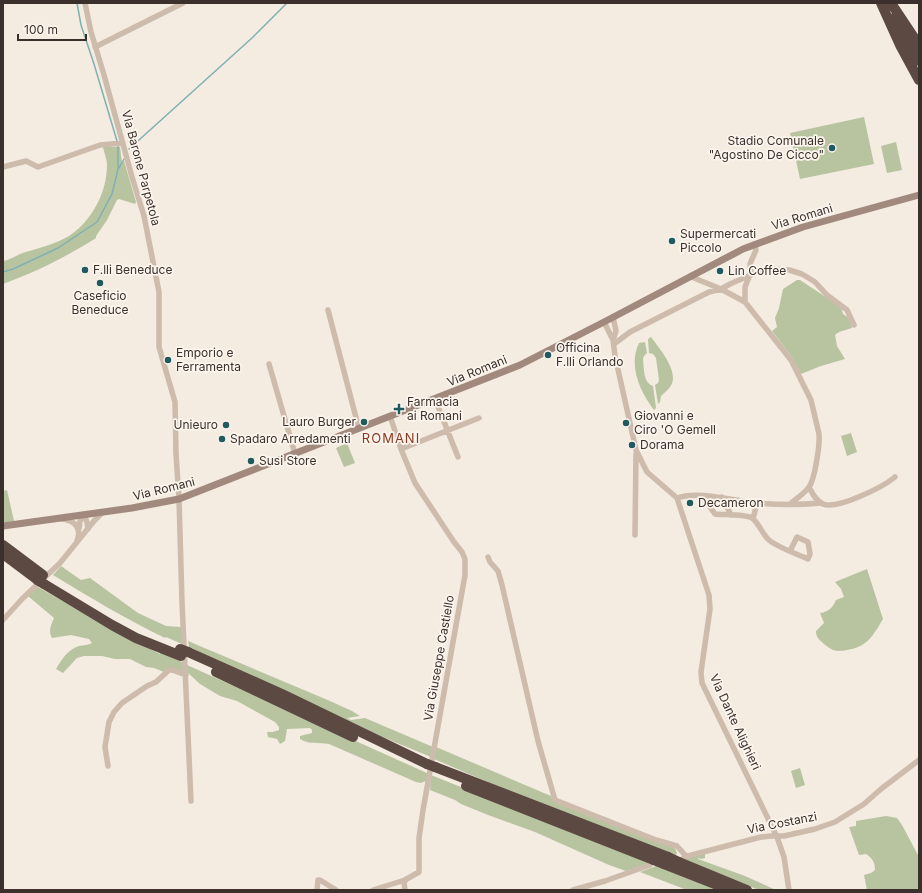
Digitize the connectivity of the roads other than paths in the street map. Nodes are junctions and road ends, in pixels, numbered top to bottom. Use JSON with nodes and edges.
{"nodes":[{"id":1,"x":85,"y":3,"type":"edge"},
{"id":2,"x":184,"y":3,"type":"edge"},
{"id":3,"x":881,"y":3,"type":"edge"},
{"id":4,"x":886,"y":3,"type":"edge"},
{"id":5,"x":891,"y":3,"type":"edge"},
{"id":6,"x":919,"y":45,"type":"edge"},
{"id":7,"x":95,"y":47,"type":"junction"},
{"id":8,"x":919,"y":61,"type":"edge"},
{"id":9,"x":919,"y":80,"type":"edge"},
{"id":10,"x":123,"y":143,"type":"junction"},
{"id":11,"x":3,"y":167,"type":"edge"},
{"id":12,"x":919,"y":195,"type":"edge"},
{"id":13,"x":754,"y":244,"type":"junction"},
{"id":14,"x":692,"y":275,"type":"junction"},
{"id":15,"x":750,"y":276,"type":"junction"},
{"id":16,"x":721,"y":289,"type":"junction"},
{"id":17,"x":745,"y":302,"type":"junction"},
{"id":18,"x":328,"y":310,"type":"dead end"},
{"id":19,"x":613,"y":317,"type":"junction"},
{"id":20,"x":604,"y":322,"type":"junction"},
{"id":21,"x":854,"y":325,"type":"dead end"},
{"id":22,"x":616,"y":331,"type":"junction"},
{"id":23,"x":630,"y":332,"type":"junction"},
{"id":24,"x":614,"y":342,"type":"junction"},
{"id":25,"x":269,"y":364,"type":"dead end"},
{"id":26,"x":435,"y":399,"type":"junction"},
{"id":27,"x":390,"y":416,"type":"junction"},
{"id":28,"x":479,"y":418,"type":"dead end"},
{"id":29,"x":359,"y":429,"type":"junction"},
{"id":30,"x":447,"y":430,"type":"junction"},
{"id":31,"x":401,"y":449,"type":"junction"},
{"id":32,"x":636,"y":450,"type":"junction"},
{"id":33,"x":294,"y":454,"type":"junction"},
{"id":34,"x":458,"y":458,"type":"dead end"},
{"id":35,"x":895,"y":477,"type":"dead end"},
{"id":36,"x":809,"y":487,"type":"junction"},
{"id":37,"x":702,"y":496,"type":"junction"},
{"id":38,"x":677,"y":498,"type":"junction"},
{"id":39,"x":722,"y":498,"type":"junction"},
{"id":40,"x":179,"y":499,"type":"junction"},
{"id":41,"x":757,"y":503,"type":"junction"},
{"id":42,"x":821,"y":503,"type":"junction"},
{"id":43,"x":790,"y":504,"type":"junction"},
{"id":44,"x":103,"y":512,"type":"junction"},
{"id":45,"x":84,"y":515,"type":"junction"},
{"id":46,"x":731,"y":516,"type":"junction"},
{"id":47,"x":57,"y":519,"type":"junction"},
{"id":48,"x":753,"y":519,"type":"junction"},
{"id":49,"x":3,"y":526,"type":"edge"},
{"id":50,"x":87,"y":530,"type":"junction"},
{"id":51,"x":79,"y":532,"type":"junction"},
{"id":52,"x":635,"y":535,"type":"dead end"},
{"id":53,"x":77,"y":543,"type":"junction"},
{"id":54,"x":3,"y":546,"type":"edge"},
{"id":55,"x":790,"y":551,"type":"dead end"},
{"id":56,"x":3,"y":554,"type":"edge"},
{"id":57,"x":488,"y":557,"type":"dead end"},
{"id":58,"x":43,"y":579,"type":"junction"},
{"id":59,"x":3,"y":620,"type":"edge"},
{"id":60,"x":186,"y":675,"type":"junction"},
{"id":61,"x":919,"y":760,"type":"edge"},
{"id":62,"x":108,"y":766,"type":"dead end"},
{"id":63,"x":431,"y":769,"type":"junction"},
{"id":64,"x":191,"y":801,"type":"dead end"},
{"id":65,"x":777,"y":837,"type":"junction"},
{"id":66,"x":682,"y":859,"type":"junction"},
{"id":67,"x":666,"y":861,"type":"junction"},
{"id":68,"x":652,"y":863,"type":"junction"},
{"id":69,"x":406,"y":879,"type":"junction"},
{"id":70,"x":317,"y":890,"type":"edge"},
{"id":71,"x":337,"y":890,"type":"edge"},
{"id":72,"x":342,"y":890,"type":"edge"},
{"id":73,"x":373,"y":890,"type":"edge"},
{"id":74,"x":405,"y":890,"type":"edge"},
{"id":75,"x":573,"y":890,"type":"edge"},
{"id":76,"x":730,"y":890,"type":"edge"},
{"id":77,"x":747,"y":890,"type":"edge"},
{"id":78,"x":789,"y":890,"type":"edge"}],
"edges":[{"from":1,"to":7,"type":"street","name":"Via Barone Parpetola"},
{"from":2,"to":7,"type":"street"},
{"from":3,"to":9,"type":"highway"},
{"from":4,"to":8,"type":"highway"},
{"from":5,"to":6,"type":"highway"},
{"from":7,"to":10,"type":"street","name":"Via Barone Parpetola"},
{"from":10,"to":11,"type":"street"},
{"from":10,"to":40,"type":"street","name":"Via Barone Parpetola"},
{"from":12,"to":13,"type":"street","name":"Via Romani"},
{"from":13,"to":14,"type":"street","name":"Via Romani"},
{"from":13,"to":15,"type":"street"},
{"from":14,"to":16,"type":"street"},
{"from":14,"to":19,"type":"street","name":"Via Romani"},
{"from":15,"to":16,"type":"street"},
{"from":15,"to":17,"type":"street"},
{"from":15,"to":21,"type":"street"},
{"from":16,"to":17,"type":"street"},
{"from":16,"to":23,"type":"street"},
{"from":17,"to":36,"type":"street"},
{"from":18,"to":29,"type":"street"},
{"from":19,"to":20,"type":"street","name":"Via Romani"},
{"from":19,"to":22,"type":"street"},
{"from":20,"to":24,"type":"street"},
{"from":20,"to":26,"type":"street","name":"Via Romani"},
{"from":22,"to":23,"type":"street"},
{"from":22,"to":24,"type":"street"},
{"from":23,"to":24,"type":"street"},
{"from":24,"to":32,"type":"street"},
{"from":25,"to":33,"type":"street"},
{"from":26,"to":27,"type":"street","name":"Via Romani"},
{"from":26,"to":30,"type":"street"},
{"from":27,"to":29,"type":"street","name":"Via Romani"},
{"from":27,"to":31,"type":"street","name":"Via Giuseppe Castiello"},
{"from":28,"to":30,"type":"street"},
{"from":29,"to":33,"type":"street","name":"Via Romani"},
{"from":30,"to":31,"type":"street"},
{"from":30,"to":34,"type":"street"},
{"from":31,"to":69,"type":"street","name":"Via Giuseppe Castiello"},
{"from":32,"to":38,"type":"street"},
{"from":32,"to":52,"type":"street"},
{"from":33,"to":40,"type":"street","name":"Via Romani"},
{"from":35,"to":42,"type":"street"},
{"from":36,"to":42,"type":"street"},
{"from":36,"to":43,"type":"street"},
{"from":37,"to":38,"type":"street"},
{"from":37,"to":39,"type":"street"},
{"from":37,"to":46,"type":"street"},
{"from":38,"to":65,"type":"street","name":"Via Dante Alighieri"},
{"from":39,"to":41,"type":"street"},
{"from":39,"to":46,"type":"street"},
{"from":40,"to":44,"type":"street","name":"Via Romani"},
{"from":40,"to":60,"type":"street","name":"Via Barone Parpetola"},
{"from":41,"to":43,"type":"street"},
{"from":41,"to":48,"type":"street"},
{"from":42,"to":43,"type":"street"},
{"from":44,"to":45,"type":"street","name":"Via Romani"},
{"from":44,"to":50,"type":"street"},
{"from":45,"to":47,"type":"street","name":"Via Romani"},
{"from":45,"to":50,"type":"street"},
{"from":45,"to":51,"type":"street"},
{"from":46,"to":48,"type":"street"},
{"from":47,"to":49,"type":"street","name":"Via Romani"},
{"from":47,"to":51,"type":"street"},
{"from":48,"to":55,"type":"street"},
{"from":50,"to":53,"type":"street"},
{"from":51,"to":53,"type":"street"},
{"from":53,"to":59,"type":"street"},
{"from":54,"to":58,"type":"highway"},
{"from":56,"to":58,"type":"highway"},
{"from":57,"to":66,"type":"street"},
{"from":58,"to":63,"type":"highway"},
{"from":60,"to":62,"type":"street"},
{"from":60,"to":64,"type":"street","name":"Via Barone Parpetola"},
{"from":61,"to":65,"type":"street","name":"Via Costanzi"},
{"from":63,"to":67,"type":"highway"},
{"from":63,"to":68,"type":"highway"},
{"from":65,"to":66,"type":"street","name":"Via Costanzi"},
{"from":65,"to":78,"type":"street","name":"Via Dante Alighieri"},
{"from":66,"to":67,"type":"highway","bridge":true},
{"from":66,"to":77,"type":"highway"},
{"from":67,"to":68,"type":"highway","bridge":true},
{"from":67,"to":76,"type":"highway"},
{"from":68,"to":75,"type":"street"},
{"from":69,"to":73,"type":"street","name":"Via Giuseppe Castiello"},
{"from":69,"to":74,"type":"street"},
{"from":70,"to":71,"type":"street"},
{"from":71,"to":72,"type":"street"}]}
